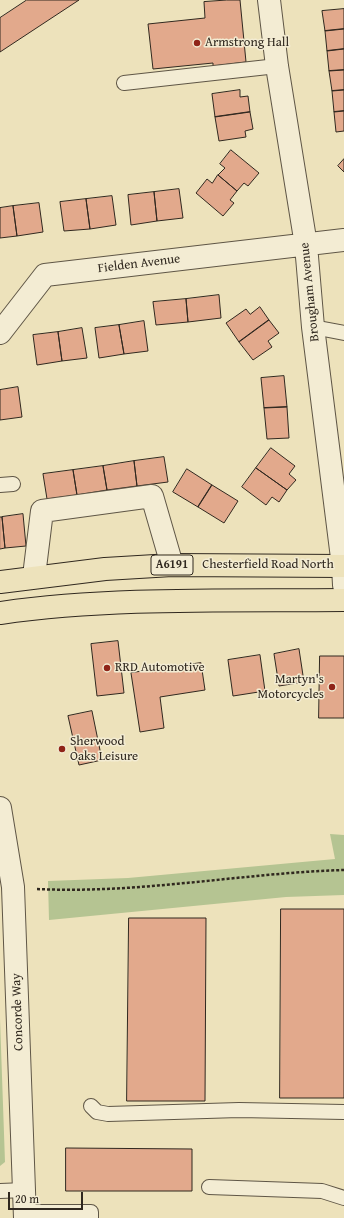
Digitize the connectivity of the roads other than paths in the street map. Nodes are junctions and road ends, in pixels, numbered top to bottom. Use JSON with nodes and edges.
{"nodes":[{"id":1,"x":269,"y":0,"type":"edge"},
{"id":2,"x":277,"y":66,"type":"junction"},
{"id":3,"x":124,"y":83,"type":"dead end"},
{"id":4,"x":344,"y":240,"type":"edge"},
{"id":5,"x":306,"y":245,"type":"junction"},
{"id":6,"x":313,"y":327,"type":"junction"},
{"id":7,"x":344,"y":332,"type":"edge"},
{"id":8,"x":0,"y":333,"type":"edge"},
{"id":9,"x":172,"y":565,"type":"junction"},
{"id":10,"x":344,"y":572,"type":"edge"},
{"id":11,"x":34,"y":576,"type":"junction"},
{"id":12,"x":0,"y":582,"type":"edge"},
{"id":13,"x":344,"y":600,"type":"edge"},
{"id":14,"x":0,"y":613,"type":"edge"},
{"id":15,"x":0,"y":814,"type":"edge"},
{"id":16,"x":91,"y":1106,"type":"dead end"},
{"id":17,"x":344,"y":1112,"type":"edge"},
{"id":18,"x":209,"y":1187,"type":"dead end"},
{"id":19,"x":25,"y":1190,"type":"junction"},
{"id":20,"x":0,"y":1191,"type":"edge"},
{"id":21,"x":344,"y":1198,"type":"edge"},
{"id":22,"x":25,"y":1215,"type":"edge"},
{"id":23,"x":91,"y":1218,"type":"edge"}],
"edges":[{"from":1,"to":2,"type":"street","name":"Brougham Avenue"},
{"from":2,"to":3,"type":"lane"},
{"from":2,"to":5,"type":"street","name":"Brougham Avenue"},
{"from":4,"to":5,"type":"street","name":"Fielden Avenue"},
{"from":5,"to":6,"type":"street","name":"Brougham Avenue"},
{"from":5,"to":8,"type":"street","name":"Fielden Avenue"},
{"from":6,"to":7,"type":"lane"},
{"from":6,"to":10,"type":"street","name":"Brougham Avenue"},
{"from":9,"to":10,"type":"main road","name":"Chesterfield Road North","number":"A6191"},
{"from":9,"to":11,"type":"main road","name":"Chesterfield Road North","number":"A6191"},
{"from":9,"to":11,"type":"street"},
{"from":11,"to":12,"type":"main road","name":"Chesterfield Road North","number":"A6191"},
{"from":13,"to":14,"type":"main road"},
{"from":15,"to":19,"type":"street","name":"Concorde Way"},
{"from":16,"to":17,"type":"lane"},
{"from":18,"to":21,"type":"lane"},
{"from":19,"to":20,"type":"lane"},
{"from":19,"to":22,"type":"street","name":"Concorde Way"},
{"from":22,"to":23,"type":"lane"}]}
